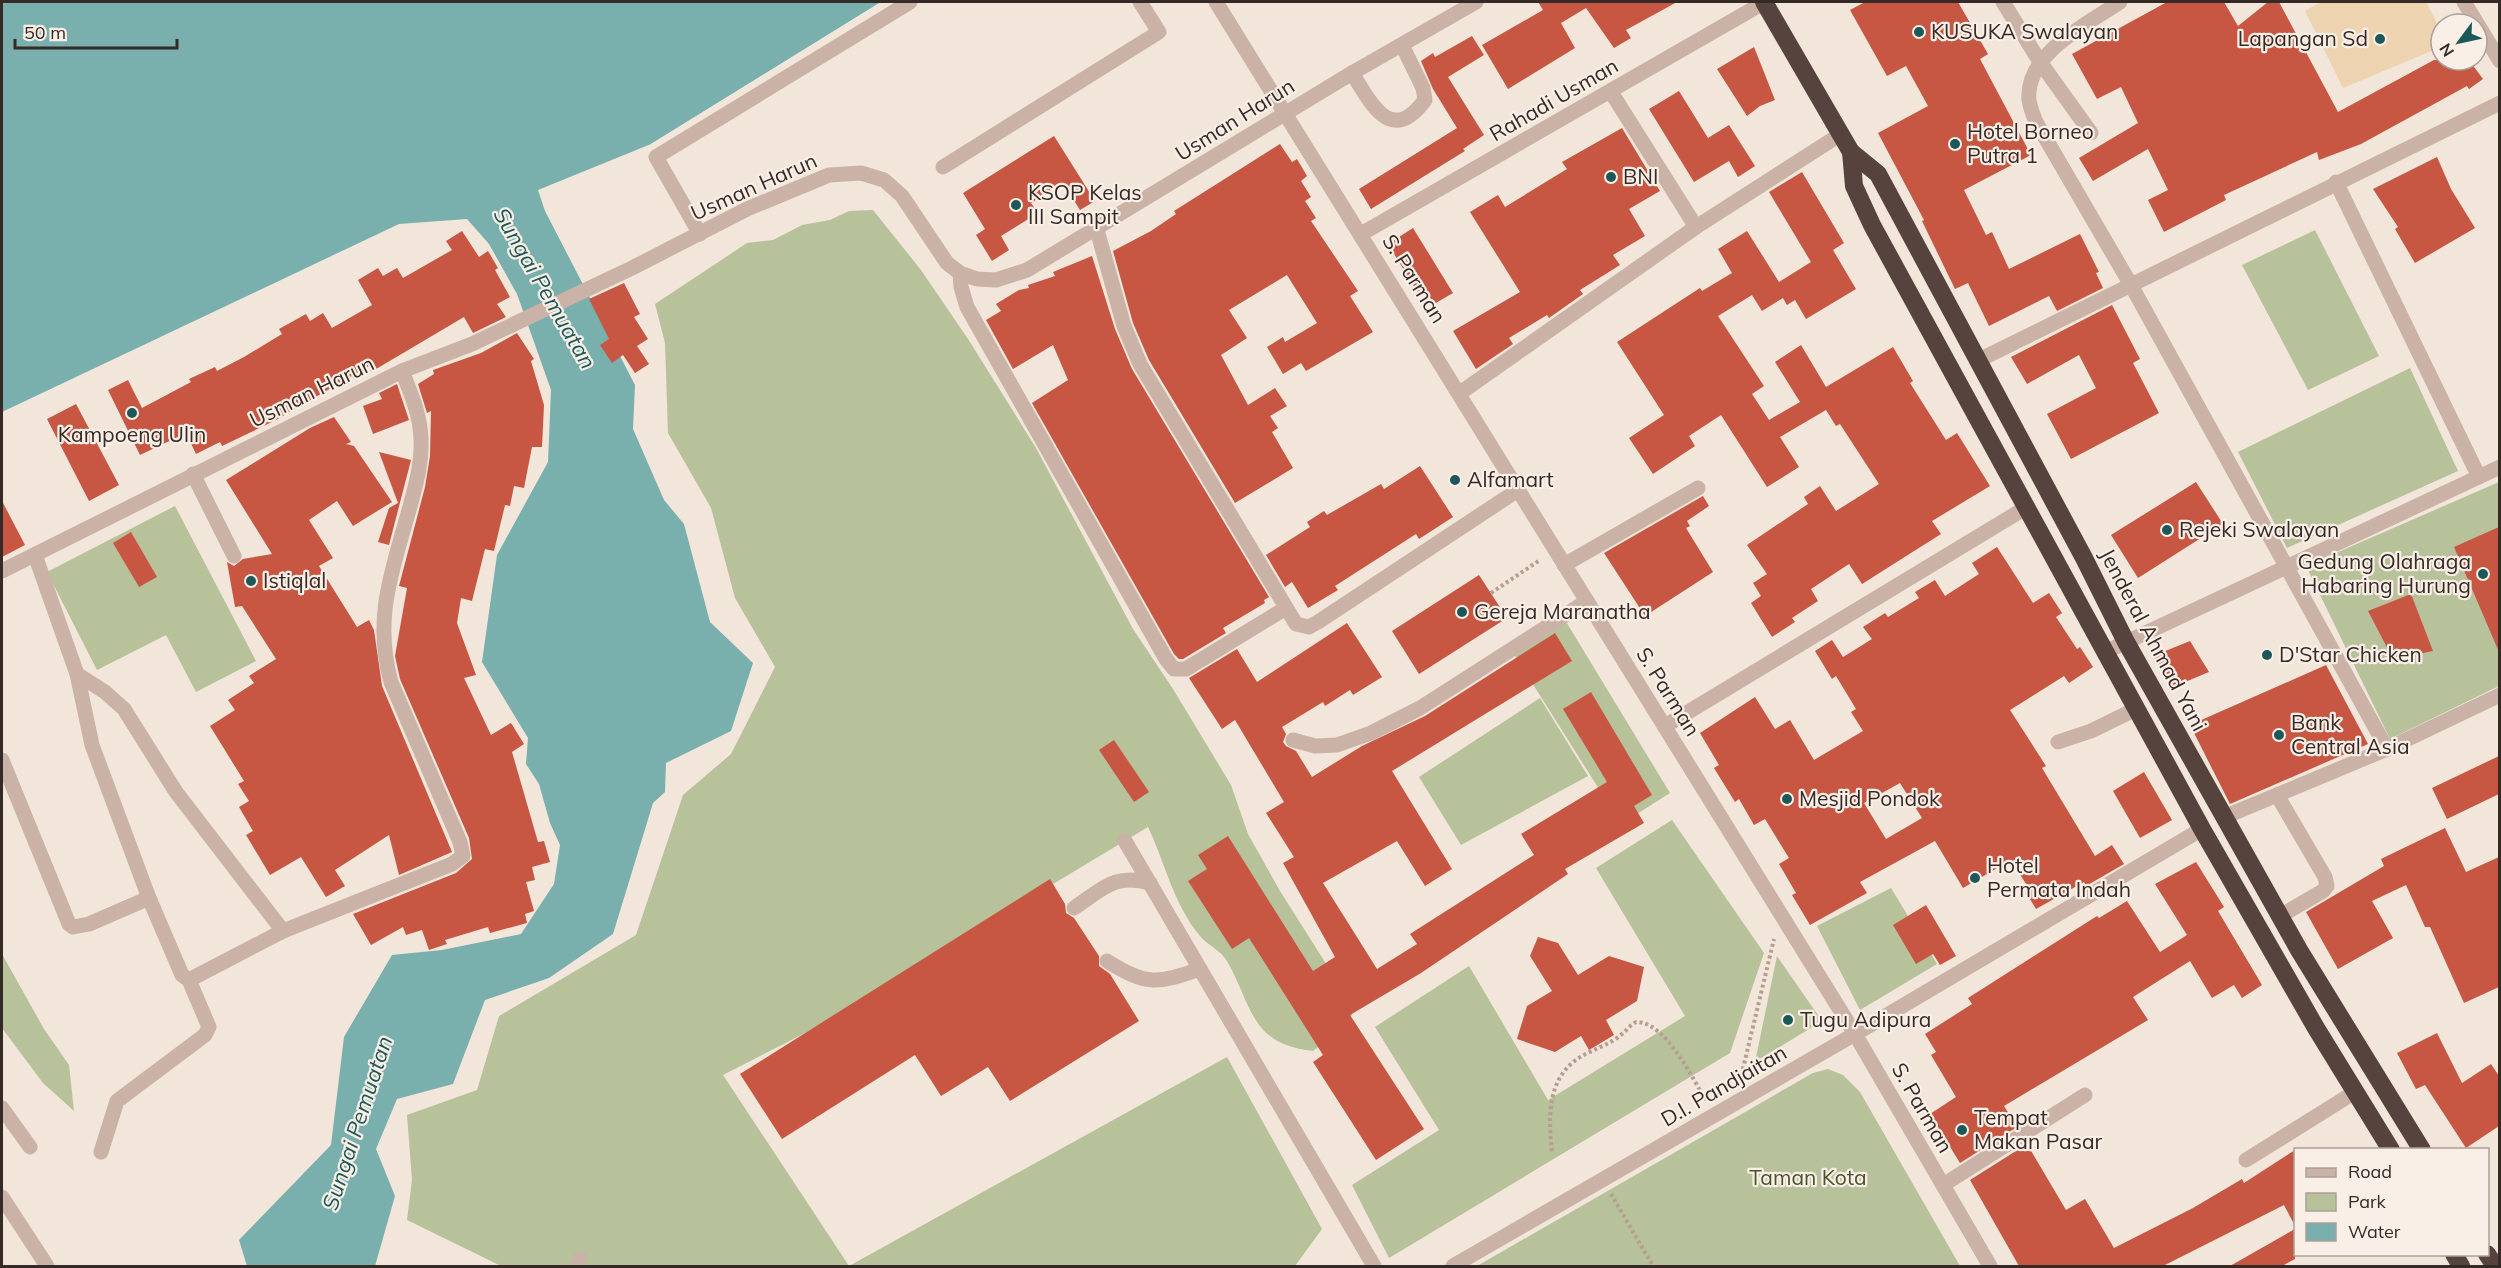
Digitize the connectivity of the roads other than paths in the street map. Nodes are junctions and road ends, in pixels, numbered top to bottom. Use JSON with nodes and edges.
{"nodes":[{"id":1,"x":910,"y":2,"type":"edge"},
{"id":2,"x":1140,"y":2,"type":"edge"},
{"id":3,"x":1216,"y":2,"type":"edge"},
{"id":4,"x":1476,"y":2,"type":"edge"},
{"id":5,"x":1765,"y":2,"type":"edge"},
{"id":6,"x":2003,"y":2,"type":"edge"},
{"id":7,"x":2120,"y":2,"type":"edge"},
{"id":8,"x":2464,"y":2,"type":"edge"},
{"id":9,"x":2494,"y":40,"type":"edge"},
{"id":10,"x":1402,"y":45,"type":"junction"},
{"id":11,"x":2499,"y":61,"type":"edge"},
{"id":12,"x":2040,"y":62,"type":"junction"},
{"id":13,"x":1352,"y":73,"type":"junction"},
{"id":14,"x":1611,"y":92,"type":"junction"},
{"id":15,"x":2499,"y":102,"type":"edge"},
{"id":16,"x":1287,"y":113,"type":"junction"},
{"id":17,"x":2091,"y":133,"type":"dead end"},
{"id":18,"x":1841,"y":134,"type":"junction"},
{"id":19,"x":1851,"y":152,"type":"junction"},
{"id":20,"x":943,"y":167,"type":"dead end"},
{"id":21,"x":2336,"y":182,"type":"junction"},
{"id":22,"x":1696,"y":227,"type":"junction"},
{"id":23,"x":1097,"y":230,"type":"junction"},
{"id":24,"x":700,"y":234,"type":"junction"},
{"id":25,"x":1361,"y":234,"type":"junction"},
{"id":26,"x":960,"y":273,"type":"junction"},
{"id":27,"x":2131,"y":285,"type":"junction"},
{"id":28,"x":1979,"y":360,"type":"junction"},
{"id":29,"x":402,"y":371,"type":"junction"},
{"id":30,"x":1460,"y":393,"type":"junction"},
{"id":31,"x":2499,"y":467,"type":"edge"},
{"id":32,"x":194,"y":474,"type":"junction"},
{"id":33,"x":2479,"y":477,"type":"junction"},
{"id":34,"x":1698,"y":488,"type":"dead end"},
{"id":35,"x":1518,"y":490,"type":"junction"},
{"id":36,"x":2027,"y":507,"type":"junction"},
{"id":37,"x":35,"y":555,"type":"junction"},
{"id":38,"x":234,"y":556,"type":"dead end"},
{"id":39,"x":1564,"y":565,"type":"junction"},
{"id":40,"x":2286,"y":566,"type":"junction"},
{"id":41,"x":2,"y":571,"type":"edge"},
{"id":42,"x":1587,"y":601,"type":"junction"},
{"id":43,"x":1286,"y":608,"type":"junction"},
{"id":44,"x":2126,"y":642,"type":"junction"},
{"id":45,"x":2105,"y":652,"type":"junction"},
{"id":46,"x":77,"y":674,"type":"junction"},
{"id":47,"x":2498,"y":699,"type":"edge"},
{"id":48,"x":2136,"y":709,"type":"junction"},
{"id":49,"x":1665,"y":726,"type":"junction"},
{"id":50,"x":1293,"y":740,"type":"dead end"},
{"id":51,"x":2058,"y":741,"type":"dead end"},
{"id":52,"x":2387,"y":749,"type":"junction"},
{"id":53,"x":2,"y":759,"type":"edge"},
{"id":54,"x":2277,"y":795,"type":"junction"},
{"id":55,"x":2224,"y":817,"type":"junction"},
{"id":56,"x":2202,"y":829,"type":"junction"},
{"id":57,"x":1125,"y":840,"type":"dead end"},
{"id":58,"x":1150,"y":884,"type":"junction"},
{"id":59,"x":150,"y":898,"type":"junction"},
{"id":60,"x":1074,"y":908,"type":"dead end"},
{"id":61,"x":2280,"y":916,"type":"junction"},
{"id":62,"x":283,"y":931,"type":"junction"},
{"id":63,"x":1107,"y":961,"type":"dead end"},
{"id":64,"x":1200,"y":969,"type":"junction"},
{"id":65,"x":189,"y":980,"type":"junction"},
{"id":66,"x":1855,"y":1034,"type":"junction"},
{"id":67,"x":2355,"y":1092,"type":"junction"},
{"id":68,"x":2085,"y":1095,"type":"dead end"},
{"id":69,"x":2,"y":1108,"type":"edge"},
{"id":70,"x":30,"y":1147,"type":"dead end"},
{"id":71,"x":2390,"y":1148,"type":"edge"},
{"id":72,"x":2421,"y":1148,"type":"edge"},
{"id":73,"x":101,"y":1152,"type":"dead end"},
{"id":74,"x":2246,"y":1160,"type":"dead end"},
{"id":75,"x":1943,"y":1185,"type":"junction"},
{"id":76,"x":2,"y":1197,"type":"edge"},
{"id":77,"x":47,"y":1266,"type":"edge"},
{"id":78,"x":1374,"y":1266,"type":"edge"},
{"id":79,"x":1453,"y":1266,"type":"edge"},
{"id":80,"x":1990,"y":1266,"type":"edge"}],
"edges":[{"from":1,"to":24,"type":"street"},
{"from":2,"to":20,"type":"street"},
{"from":3,"to":16,"type":"street","name":"S. Parman"},
{"from":4,"to":10,"type":"street","name":"Usman Harun"},
{"from":5,"to":14,"type":"street","name":"Rahadi Usman"},
{"from":5,"to":18,"type":"highway","name":"Jenderal Ahmad Yani"},
{"from":6,"to":12,"type":"street"},
{"from":7,"to":12,"type":"street"},
{"from":8,"to":9,"type":"street"},
{"from":9,"to":11,"type":"street"},
{"from":10,"to":13,"type":"street","name":"Usman Harun"},
{"from":10,"to":13,"type":"street"},
{"from":12,"to":17,"type":"street"},
{"from":12,"to":27,"type":"street"},
{"from":13,"to":16,"type":"street","name":"Usman Harun"},
{"from":14,"to":22,"type":"street"},
{"from":14,"to":25,"type":"street","name":"Rahadi Usman"},
{"from":15,"to":21,"type":"street"},
{"from":16,"to":23,"type":"street","name":"Usman Harun"},
{"from":16,"to":25,"type":"street","name":"S. Parman"},
{"from":18,"to":19,"type":"highway","name":"Jenderal Ahmad Yani"},
{"from":18,"to":22,"type":"street"},
{"from":19,"to":28,"type":"highway","name":"Jenderal Ahmad Yani"},
{"from":19,"to":36,"type":"highway","name":"Jenderal Ahmad Yani"},
{"from":21,"to":27,"type":"street"},
{"from":21,"to":33,"type":"street"},
{"from":22,"to":30,"type":"street"},
{"from":23,"to":26,"type":"street","name":"Usman Harun"},
{"from":23,"to":43,"type":"street"},
{"from":24,"to":26,"type":"street","name":"Usman Harun"},
{"from":24,"to":29,"type":"street","name":"Usman Harun"},
{"from":25,"to":30,"type":"street","name":"S. Parman"},
{"from":26,"to":43,"type":"street"},
{"from":27,"to":28,"type":"street"},
{"from":27,"to":40,"type":"street"},
{"from":28,"to":44,"type":"highway","name":"Jenderal Ahmad Yani"},
{"from":29,"to":32,"type":"street","name":"Usman Harun"},
{"from":29,"to":62,"type":"street"},
{"from":30,"to":35,"type":"street","name":"S. Parman"},
{"from":31,"to":33,"type":"street"},
{"from":32,"to":37,"type":"street","name":"Usman Harun"},
{"from":32,"to":38,"type":"street"},
{"from":33,"to":40,"type":"street"},
{"from":34,"to":39,"type":"street"},
{"from":35,"to":39,"type":"street","name":"S. Parman"},
{"from":35,"to":43,"type":"street"},
{"from":36,"to":45,"type":"highway","name":"Jenderal Ahmad Yani"},
{"from":36,"to":49,"type":"street"},
{"from":37,"to":41,"type":"street","name":"Usman Harun"},
{"from":37,"to":46,"type":"street"},
{"from":39,"to":42,"type":"street","name":"S. Parman"},
{"from":40,"to":44,"type":"street"},
{"from":40,"to":52,"type":"street"},
{"from":42,"to":49,"type":"street","name":"S. Parman"},
{"from":42,"to":50,"type":"street"},
{"from":44,"to":45,"type":"street"},
{"from":44,"to":55,"type":"highway","name":"Jenderal Ahmad Yani"},
{"from":45,"to":48,"type":"highway","name":"Jenderal Ahmad Yani"},
{"from":46,"to":59,"type":"street"},
{"from":46,"to":62,"type":"street"},
{"from":47,"to":52,"type":"street"},
{"from":48,"to":51,"type":"street"},
{"from":48,"to":56,"type":"highway","name":"Jenderal Ahmad Yani"},
{"from":49,"to":66,"type":"street","name":"S. Parman"},
{"from":52,"to":54,"type":"street"},
{"from":53,"to":59,"type":"street"},
{"from":54,"to":55,"type":"street"},
{"from":54,"to":61,"type":"street"},
{"from":55,"to":61,"type":"highway","name":"Jenderal Ahmad Yani"},
{"from":56,"to":66,"type":"street","name":"D.I. Pandjaitan"},
{"from":56,"to":67,"type":"highway","name":"Jenderal Ahmad Yani"},
{"from":57,"to":58,"type":"street"},
{"from":58,"to":60,"type":"street"},
{"from":58,"to":64,"type":"street"},
{"from":59,"to":65,"type":"street"},
{"from":61,"to":72,"type":"highway","name":"Jenderal Ahmad Yani"},
{"from":62,"to":65,"type":"street"},
{"from":63,"to":64,"type":"street"},
{"from":64,"to":78,"type":"street"},
{"from":65,"to":73,"type":"street"},
{"from":66,"to":75,"type":"street","name":"S. Parman"},
{"from":66,"to":79,"type":"street","name":"D.I. Pandjaitan"},
{"from":67,"to":71,"type":"highway","name":"Jenderal Ahmad Yani"},
{"from":67,"to":74,"type":"street"},
{"from":68,"to":75,"type":"street"},
{"from":69,"to":70,"type":"street"},
{"from":75,"to":80,"type":"street","name":"S. Parman"},
{"from":76,"to":77,"type":"street"}]}
